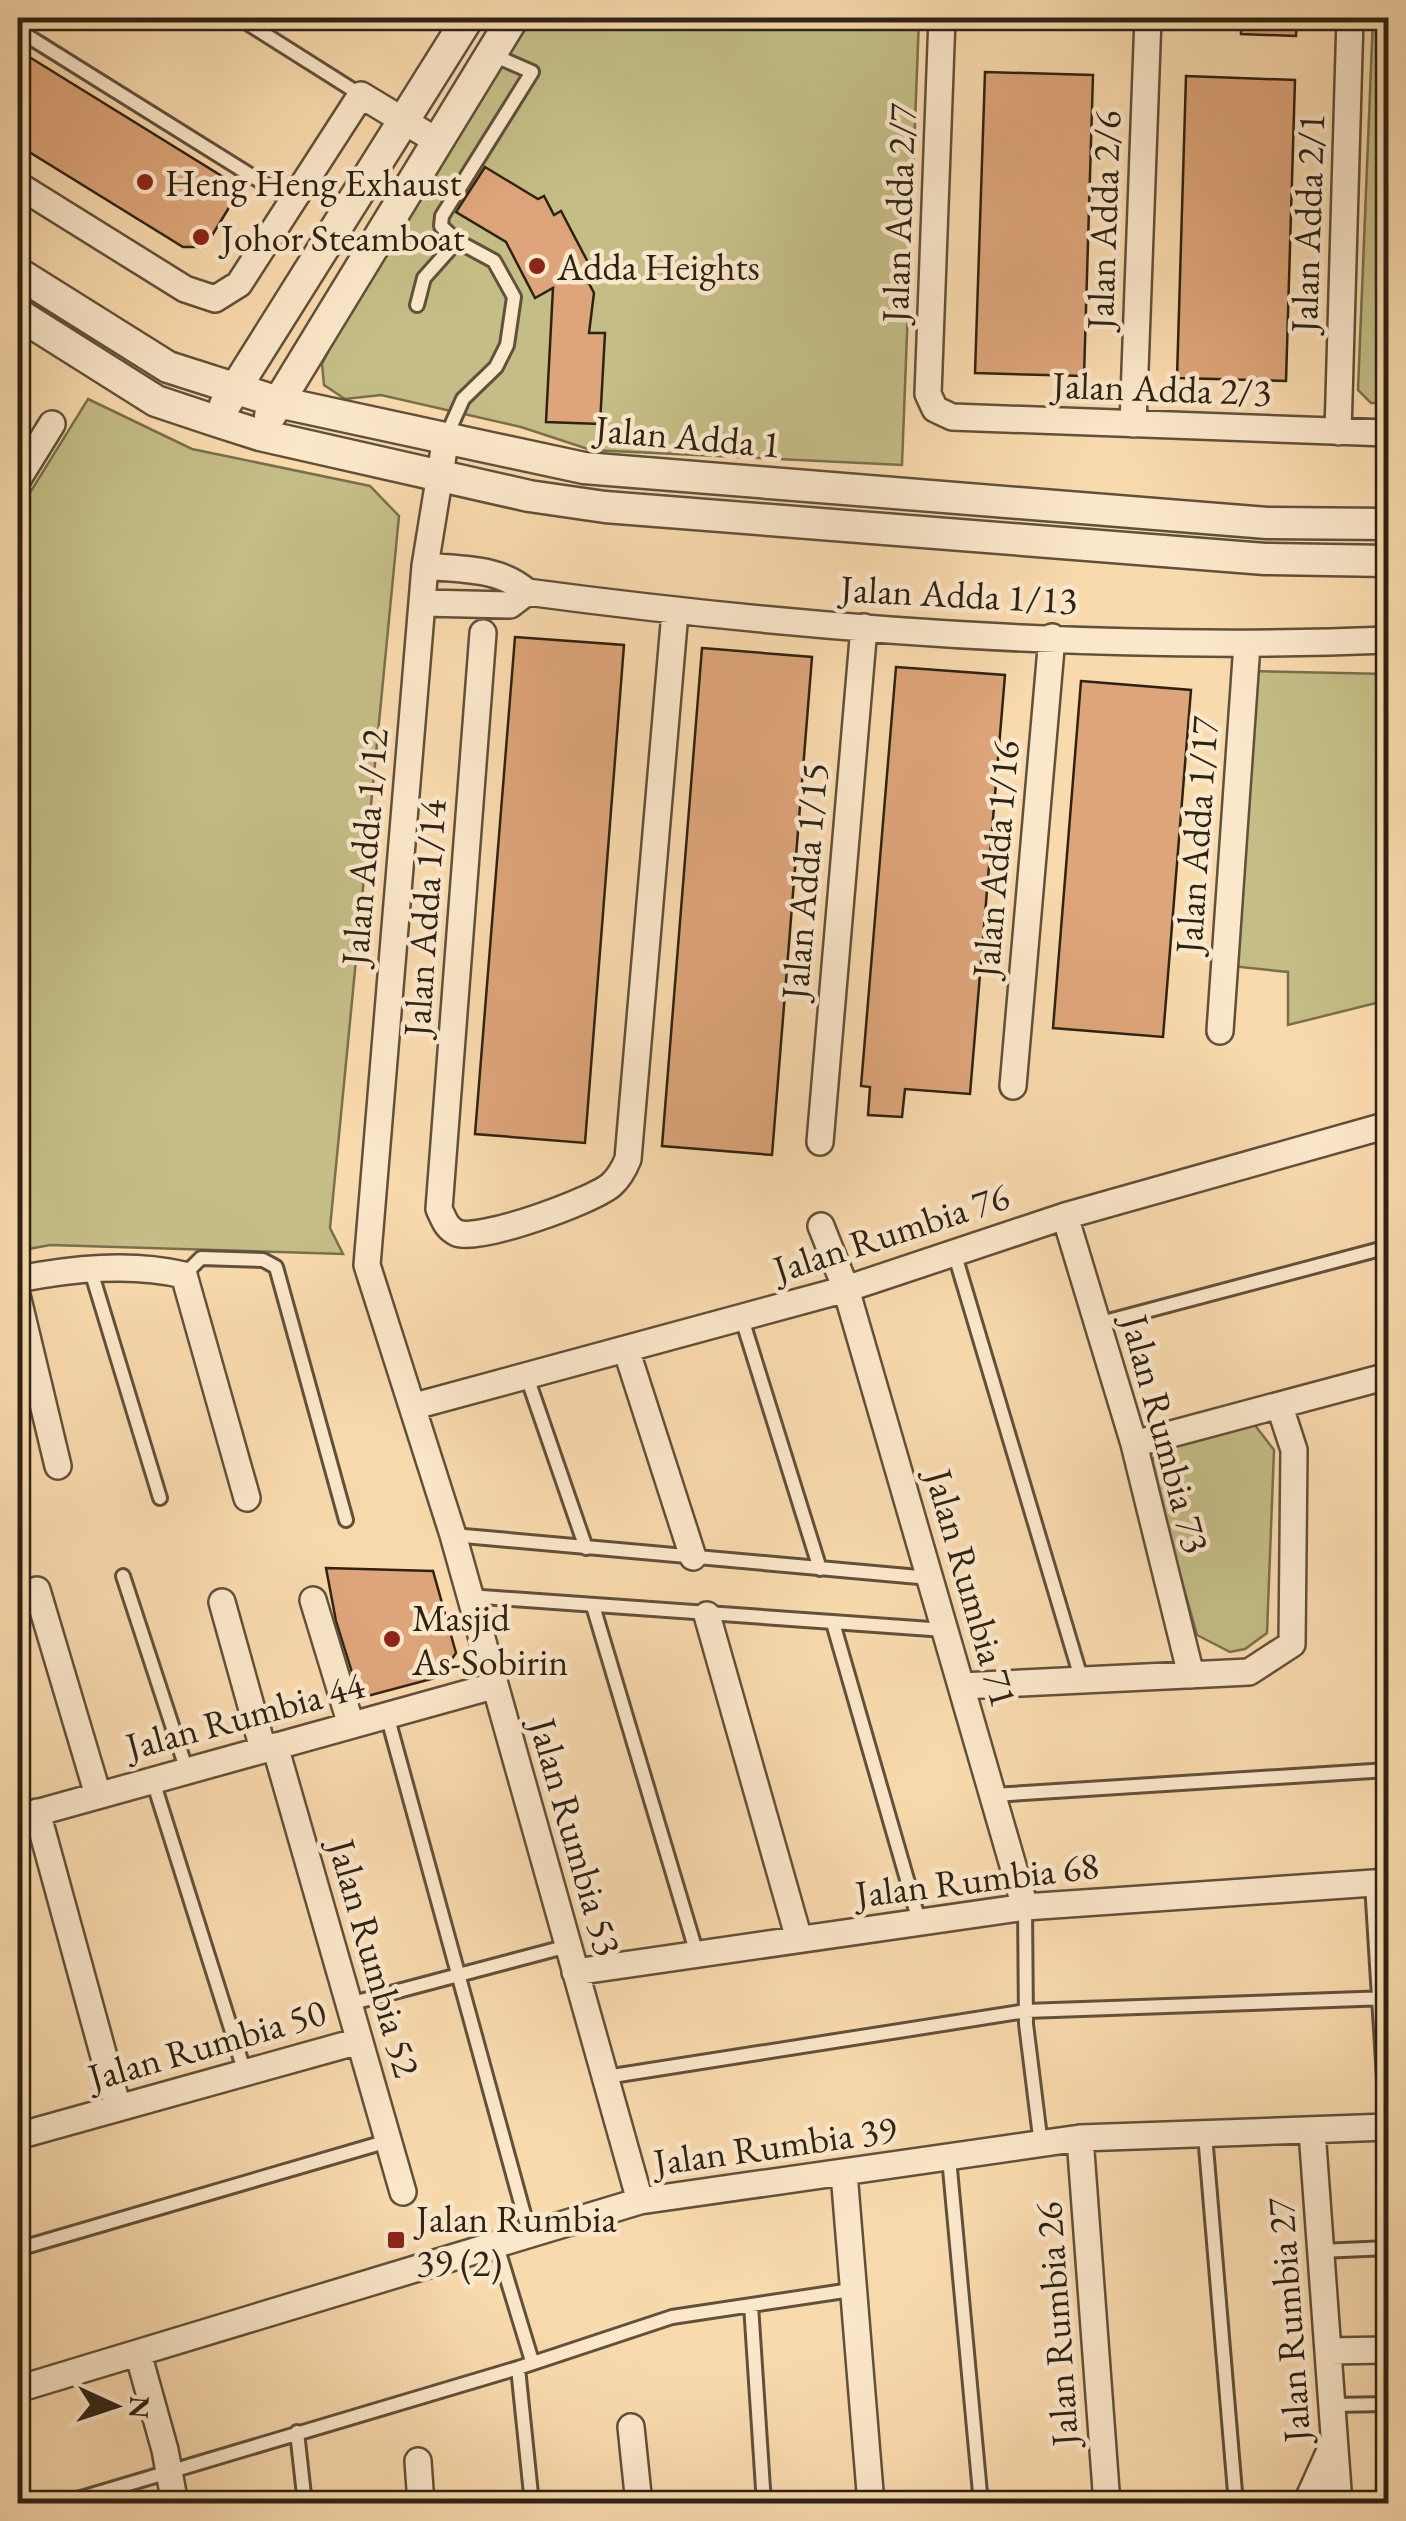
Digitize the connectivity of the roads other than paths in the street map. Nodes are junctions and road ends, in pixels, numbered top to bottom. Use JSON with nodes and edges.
{"nodes":[{"id":1,"x":239,"y":18,"type":"edge"},
{"id":2,"x":468,"y":18,"type":"edge"},
{"id":3,"x":512,"y":18,"type":"edge"},
{"id":4,"x":942,"y":18,"type":"edge"},
{"id":5,"x":1148,"y":18,"type":"edge"},
{"id":6,"x":1350,"y":18,"type":"edge"},
{"id":7,"x":18,"y":30,"type":"edge"},
{"id":8,"x":489,"y":53,"type":"junction"},
{"id":9,"x":361,"y":96,"type":"junction"},
{"id":10,"x":402,"y":120,"type":"junction"},
{"id":11,"x":437,"y":142,"type":"junction"},
{"id":12,"x":18,"y":185,"type":"edge"},
{"id":13,"x":295,"y":203,"type":"junction"},
{"id":14,"x":456,"y":242,"type":"junction"},
{"id":15,"x":18,"y":273,"type":"edge"},
{"id":16,"x":417,"y":305,"type":"dead end"},
{"id":17,"x":18,"y":314,"type":"edge"},
{"id":18,"x":233,"y":389,"type":"junction"},
{"id":19,"x":278,"y":402,"type":"junction"},
{"id":20,"x":936,"y":409,"type":"joint"},
{"id":21,"x":216,"y":420,"type":"junction"},
{"id":22,"x":52,"y":424,"type":"dead end"},
{"id":23,"x":1133,"y":424,"type":"junction"},
{"id":24,"x":1338,"y":432,"type":"junction"},
{"id":25,"x":1388,"y":433,"type":"edge"},
{"id":26,"x":260,"y":435,"type":"junction"},
{"id":27,"x":446,"y":437,"type":"junction"},
{"id":28,"x":438,"y":474,"type":"junction"},
{"id":29,"x":18,"y":479,"type":"edge"},
{"id":30,"x":1388,"y":524,"type":"edge"},
{"id":31,"x":1388,"y":561,"type":"edge"},
{"id":32,"x":425,"y":566,"type":"junction"},
{"id":33,"x":527,"y":592,"type":"junction"},
{"id":34,"x":424,"y":603,"type":"junction"},
{"id":35,"x":675,"y":612,"type":"junction"},
{"id":36,"x":864,"y":627,"type":"junction"},
{"id":37,"x":483,"y":633,"type":"dead end"},
{"id":38,"x":1052,"y":638,"type":"junction"},
{"id":39,"x":1388,"y":640,"type":"edge"},
{"id":40,"x":1247,"y":644,"type":"junction"},
{"id":41,"x":1220,"y":1031,"type":"dead end"},
{"id":42,"x":1013,"y":1086,"type":"dead end"},
{"id":43,"x":1388,"y":1125,"type":"edge"},
{"id":44,"x":820,"y":1142,"type":"dead end"},
{"id":45,"x":1065,"y":1216,"type":"junction"},
{"id":46,"x":822,"y":1226,"type":"dead end"},
{"id":47,"x":1388,"y":1248,"type":"edge"},
{"id":48,"x":954,"y":1250,"type":"junction"},
{"id":49,"x":367,"y":1265,"type":"joint"},
{"id":50,"x":91,"y":1271,"type":"junction"},
{"id":51,"x":184,"y":1275,"type":"junction"},
{"id":52,"x":18,"y":1279,"type":"edge"},
{"id":53,"x":846,"y":1289,"type":"junction"},
{"id":54,"x":18,"y":1299,"type":"edge"},
{"id":55,"x":742,"y":1319,"type":"junction"},
{"id":56,"x":1098,"y":1324,"type":"junction"},
{"id":57,"x":626,"y":1349,"type":"junction"},
{"id":58,"x":1388,"y":1376,"type":"edge"},
{"id":59,"x":526,"y":1377,"type":"junction"},
{"id":60,"x":415,"y":1406,"type":"junction"},
{"id":61,"x":1280,"y":1407,"type":"junction"},
{"id":62,"x":1134,"y":1444,"type":"junction"},
{"id":63,"x":58,"y":1466,"type":"dead end"},
{"id":64,"x":160,"y":1498,"type":"dead end"},
{"id":65,"x":247,"y":1498,"type":"dead end"},
{"id":66,"x":346,"y":1520,"type":"dead end"},
{"id":67,"x":453,"y":1535,"type":"junction"},
{"id":68,"x":586,"y":1548,"type":"junction"},
{"id":69,"x":693,"y":1557,"type":"junction"},
{"id":70,"x":820,"y":1569,"type":"junction"},
{"id":71,"x":123,"y":1576,"type":"dead end"},
{"id":72,"x":930,"y":1578,"type":"junction"},
{"id":73,"x":37,"y":1590,"type":"dead end"},
{"id":74,"x":468,"y":1596,"type":"junction"},
{"id":75,"x":313,"y":1600,"type":"dead end"},
{"id":76,"x":222,"y":1602,"type":"dead end"},
{"id":77,"x":594,"y":1606,"type":"junction"},
{"id":78,"x":707,"y":1615,"type":"junction"},
{"id":79,"x":832,"y":1623,"type":"junction"},
{"id":80,"x":945,"y":1630,"type":"junction"},
{"id":81,"x":1191,"y":1674,"type":"junction"},
{"id":82,"x":1082,"y":1681,"type":"junction"},
{"id":83,"x":493,"y":1686,"type":"junction"},
{"id":84,"x":961,"y":1686,"type":"junction"},
{"id":85,"x":388,"y":1715,"type":"junction"},
{"id":86,"x":351,"y":1725,"type":"junction"},
{"id":87,"x":269,"y":1748,"type":"junction"},
{"id":88,"x":1388,"y":1770,"type":"edge"},
{"id":89,"x":187,"y":1771,"type":"junction"},
{"id":90,"x":152,"y":1780,"type":"junction"},
{"id":91,"x":98,"y":1795,"type":"junction"},
{"id":92,"x":993,"y":1795,"type":"junction"},
{"id":93,"x":27,"y":1815,"type":"edge"},
{"id":94,"x":1380,"y":1883,"type":"edge"},
{"id":95,"x":1025,"y":1907,"type":"junction"},
{"id":96,"x":919,"y":1921,"type":"junction"},
{"id":97,"x":799,"y":1939,"type":"junction"},
{"id":98,"x":568,"y":1946,"type":"junction"},
{"id":99,"x":698,"y":1954,"type":"junction"},
{"id":100,"x":576,"y":1972,"type":"junction"},
{"id":101,"x":458,"y":1978,"type":"junction"},
{"id":102,"x":1384,"y":1998,"type":"edge"},
{"id":103,"x":349,"y":2004,"type":"junction"},
{"id":104,"x":1026,"y":2011,"type":"junction"},
{"id":105,"x":360,"y":2040,"type":"junction"},
{"id":106,"x":245,"y":2073,"type":"junction"},
{"id":107,"x":606,"y":2078,"type":"junction"},
{"id":108,"x":118,"y":2108,"type":"junction"},
{"id":109,"x":1388,"y":2127,"type":"edge"},
{"id":110,"x":1312,"y":2131,"type":"junction"},
{"id":111,"x":1205,"y":2134,"type":"junction"},
{"id":112,"x":18,"y":2136,"type":"edge"},
{"id":113,"x":1080,"y":2138,"type":"junction"},
{"id":114,"x":388,"y":2141,"type":"junction"},
{"id":115,"x":1041,"y":2145,"type":"junction"},
{"id":116,"x":949,"y":2158,"type":"junction"},
{"id":117,"x":844,"y":2174,"type":"junction"},
{"id":118,"x":403,"y":2192,"type":"dead end"},
{"id":119,"x":640,"y":2201,"type":"junction"},
{"id":120,"x":530,"y":2236,"type":"junction"},
{"id":121,"x":497,"y":2246,"type":"junction"},
{"id":122,"x":18,"y":2248,"type":"edge"},
{"id":123,"x":1388,"y":2248,"type":"edge"},
{"id":124,"x":1320,"y":2251,"type":"junction"},
{"id":125,"x":851,"y":2290,"type":"junction"},
{"id":126,"x":751,"y":2306,"type":"junction"},
{"id":127,"x":1388,"y":2350,"type":"edge"},
{"id":128,"x":1328,"y":2351,"type":"junction"},
{"id":129,"x":138,"y":2353,"type":"junction"},
{"id":130,"x":532,"y":2361,"type":"junction"},
{"id":131,"x":518,"y":2368,"type":"junction"},
{"id":132,"x":18,"y":2389,"type":"edge"},
{"id":133,"x":1388,"y":2404,"type":"edge"},
{"id":134,"x":1332,"y":2406,"type":"junction"},
{"id":135,"x":631,"y":2428,"type":"dead end"},
{"id":136,"x":297,"y":2432,"type":"junction"},
{"id":137,"x":1334,"y":2441,"type":"junction"},
{"id":138,"x":418,"y":2461,"type":"dead end"},
{"id":139,"x":170,"y":2470,"type":"junction"},
{"id":140,"x":61,"y":2504,"type":"edge"},
{"id":141,"x":175,"y":2504,"type":"edge"},
{"id":142,"x":305,"y":2504,"type":"edge"},
{"id":143,"x":421,"y":2504,"type":"edge"},
{"id":144,"x":532,"y":2504,"type":"edge"},
{"id":145,"x":639,"y":2504,"type":"edge"},
{"id":146,"x":764,"y":2504,"type":"edge"},
{"id":147,"x":872,"y":2504,"type":"edge"},
{"id":148,"x":981,"y":2504,"type":"edge"},
{"id":149,"x":1107,"y":2504,"type":"edge"},
{"id":150,"x":1236,"y":2504,"type":"edge"},
{"id":151,"x":1306,"y":2504,"type":"edge"},
{"id":152,"x":1339,"y":2504,"type":"edge"}],
"edges":[{"from":1,"to":9,"type":"lane"},
{"from":2,"to":10,"type":"street"},
{"from":3,"to":8,"type":"street"},
{"from":4,"to":20,"type":"street","name":"Jalan Adda 2/7"},
{"from":5,"to":23,"type":"street","name":"Jalan Adda 2/6"},
{"from":6,"to":24,"type":"street","name":"Jalan Adda 2/1"},
{"from":7,"to":13,"type":"lane"},
{"from":8,"to":11,"type":"street"},
{"from":8,"to":14,"type":"lane"},
{"from":9,"to":10,"type":"street"},
{"from":9,"to":13,"type":"street"},
{"from":10,"to":11,"type":"street"},
{"from":10,"to":18,"type":"street"},
{"from":11,"to":19,"type":"street"},
{"from":12,"to":13,"type":"street"},
{"from":14,"to":16,"type":"lane"},
{"from":14,"to":27,"type":"lane"},
{"from":15,"to":18,"type":"street","name":"Jalan Adda 1"},
{"from":17,"to":21,"type":"street","name":"Jalan Adda 1"},
{"from":18,"to":19,"type":"street","name":"Jalan Adda 1"},
{"from":18,"to":21,"type":"street"},
{"from":19,"to":26,"type":"street"},
{"from":19,"to":27,"type":"street","name":"Jalan Adda 1"},
{"from":20,"to":23,"type":"street","name":"Jalan Adda 2/3"},
{"from":21,"to":26,"type":"street","name":"Jalan Adda 1"},
{"from":22,"to":29,"type":"street"},
{"from":23,"to":24,"type":"street","name":"Jalan Adda 2/3"},
{"from":24,"to":25,"type":"street","name":"Jalan Adda 2/3"},
{"from":26,"to":28,"type":"street","name":"Jalan Adda 1"},
{"from":27,"to":28,"type":"street","name":"Jalan Adda 1/12"},
{"from":27,"to":30,"type":"street","name":"Jalan Adda 1"},
{"from":28,"to":31,"type":"street","name":"Jalan Adda 1"},
{"from":28,"to":32,"type":"street","name":"Jalan Adda 1/12"},
{"from":32,"to":33,"type":"street"},
{"from":32,"to":34,"type":"street","name":"Jalan Adda 1/12"},
{"from":33,"to":34,"type":"street"},
{"from":33,"to":35,"type":"street","name":"Jalan Adda 1/13"},
{"from":34,"to":49,"type":"street","name":"Jalan Adda 1/12"},
{"from":35,"to":36,"type":"street","name":"Jalan Adda 1/13"},
{"from":35,"to":37,"type":"street","name":"Jalan Adda 1/14"},
{"from":36,"to":38,"type":"street","name":"Jalan Adda 1/13"},
{"from":36,"to":44,"type":"street","name":"Jalan Adda 1/15"},
{"from":38,"to":40,"type":"street","name":"Jalan Adda 1/13"},
{"from":38,"to":42,"type":"street","name":"Jalan Adda 1/16"},
{"from":39,"to":40,"type":"street","name":"Jalan Adda 1/13"},
{"from":40,"to":41,"type":"street","name":"Jalan Adda 1/17"},
{"from":43,"to":45,"type":"street","name":"Jalan Rumbia 76"},
{"from":45,"to":48,"type":"street","name":"Jalan Rumbia 76"},
{"from":45,"to":56,"type":"street","name":"Jalan Rumbia 73"},
{"from":46,"to":53,"type":"street","name":"Jalan Rumbia 71"},
{"from":47,"to":56,"type":"lane"},
{"from":48,"to":53,"type":"street","name":"Jalan Rumbia 76"},
{"from":48,"to":82,"type":"lane"},
{"from":49,"to":60,"type":"street","name":"Jalan Rumbia 53"},
{"from":50,"to":51,"type":"street"},
{"from":50,"to":52,"type":"street"},
{"from":50,"to":64,"type":"lane"},
{"from":51,"to":65,"type":"street"},
{"from":51,"to":66,"type":"lane"},
{"from":53,"to":55,"type":"street","name":"Jalan Rumbia 76"},
{"from":53,"to":72,"type":"street","name":"Jalan Rumbia 71"},
{"from":54,"to":63,"type":"street"},
{"from":55,"to":57,"type":"street","name":"Jalan Rumbia 76"},
{"from":55,"to":70,"type":"lane"},
{"from":56,"to":62,"type":"street","name":"Jalan Rumbia 73"},
{"from":57,"to":59,"type":"street","name":"Jalan Rumbia 76"},
{"from":57,"to":69,"type":"street"},
{"from":58,"to":61,"type":"street"},
{"from":59,"to":60,"type":"street","name":"Jalan Rumbia 76"},
{"from":59,"to":68,"type":"lane"},
{"from":60,"to":67,"type":"street","name":"Jalan Rumbia 53"},
{"from":61,"to":62,"type":"street"},
{"from":61,"to":81,"type":"street"},
{"from":62,"to":81,"type":"street","name":"Jalan Rumbia 73"},
{"from":67,"to":68,"type":"lane"},
{"from":67,"to":74,"type":"street","name":"Jalan Rumbia 53"},
{"from":68,"to":69,"type":"lane"},
{"from":69,"to":70,"type":"lane"},
{"from":70,"to":72,"type":"lane"},
{"from":71,"to":89,"type":"lane"},
{"from":72,"to":80,"type":"street","name":"Jalan Rumbia 71"},
{"from":73,"to":91,"type":"street"},
{"from":74,"to":77,"type":"lane"},
{"from":74,"to":83,"type":"street","name":"Jalan Rumbia 53"},
{"from":75,"to":86,"type":"street"},
{"from":76,"to":87,"type":"street","name":"Jalan Rumbia 52"},
{"from":77,"to":78,"type":"lane"},
{"from":77,"to":99,"type":"lane"},
{"from":78,"to":79,"type":"lane"},
{"from":78,"to":97,"type":"street"},
{"from":79,"to":80,"type":"lane"},
{"from":79,"to":96,"type":"lane"},
{"from":80,"to":84,"type":"street","name":"Jalan Rumbia 71"},
{"from":81,"to":82,"type":"street"},
{"from":82,"to":84,"type":"street"},
{"from":83,"to":85,"type":"street","name":"Jalan Rumbia 44"},
{"from":83,"to":98,"type":"street","name":"Jalan Rumbia 53"},
{"from":84,"to":92,"type":"street","name":"Jalan Rumbia 71"},
{"from":85,"to":86,"type":"street","name":"Jalan Rumbia 44"},
{"from":85,"to":101,"type":"lane"},
{"from":86,"to":87,"type":"street","name":"Jalan Rumbia 44"},
{"from":87,"to":89,"type":"street","name":"Jalan Rumbia 44"},
{"from":87,"to":103,"type":"street","name":"Jalan Rumbia 52"},
{"from":88,"to":92,"type":"lane"},
{"from":89,"to":90,"type":"street","name":"Jalan Rumbia 44"},
{"from":90,"to":91,"type":"street","name":"Jalan Rumbia 44"},
{"from":90,"to":106,"type":"lane"},
{"from":91,"to":93,"type":"street","name":"Jalan Rumbia 44"},
{"from":92,"to":95,"type":"street","name":"Jalan Rumbia 71"},
{"from":93,"to":108,"type":"street"},
{"from":94,"to":95,"type":"street","name":"Jalan Rumbia 68"},
{"from":94,"to":102,"type":"lane"},
{"from":95,"to":96,"type":"street","name":"Jalan Rumbia 68"},
{"from":95,"to":104,"type":"lane"},
{"from":96,"to":97,"type":"street","name":"Jalan Rumbia 68"},
{"from":97,"to":99,"type":"street","name":"Jalan Rumbia 68"},
{"from":98,"to":100,"type":"street","name":"Jalan Rumbia 53"},
{"from":98,"to":101,"type":"lane"},
{"from":99,"to":100,"type":"street","name":"Jalan Rumbia 68"},
{"from":100,"to":107,"type":"street","name":"Jalan Rumbia 53"},
{"from":101,"to":103,"type":"lane"},
{"from":101,"to":120,"type":"lane"},
{"from":102,"to":104,"type":"lane"},
{"from":102,"to":109,"type":"lane"},
{"from":103,"to":105,"type":"street","name":"Jalan Rumbia 52"},
{"from":104,"to":107,"type":"lane"},
{"from":104,"to":115,"type":"lane"},
{"from":105,"to":106,"type":"street","name":"Jalan Rumbia 50"},
{"from":105,"to":114,"type":"street","name":"Jalan Rumbia 52"},
{"from":106,"to":108,"type":"street","name":"Jalan Rumbia 50"},
{"from":107,"to":119,"type":"street","name":"Jalan Rumbia 53"},
{"from":108,"to":112,"type":"street","name":"Jalan Rumbia 50"},
{"from":109,"to":110,"type":"street","name":"Jalan Rumbia 39"},
{"from":110,"to":111,"type":"street","name":"Jalan Rumbia 39"},
{"from":110,"to":124,"type":"street","name":"Jalan Rumbia 27"},
{"from":111,"to":113,"type":"street","name":"Jalan Rumbia 39"},
{"from":111,"to":150,"type":"lane"},
{"from":113,"to":115,"type":"street","name":"Jalan Rumbia 39"},
{"from":113,"to":149,"type":"street","name":"Jalan Rumbia 26"},
{"from":114,"to":118,"type":"street","name":"Jalan Rumbia 52"},
{"from":114,"to":122,"type":"lane"},
{"from":115,"to":116,"type":"street","name":"Jalan Rumbia 39"},
{"from":116,"to":117,"type":"street","name":"Jalan Rumbia 39"},
{"from":116,"to":148,"type":"lane"},
{"from":117,"to":119,"type":"street","name":"Jalan Rumbia 39"},
{"from":117,"to":125,"type":"street"},
{"from":119,"to":120,"type":"street","name":"Jalan Rumbia 39"},
{"from":120,"to":121,"type":"street","name":"Jalan Rumbia 39"},
{"from":121,"to":129,"type":"street","name":"Jalan Rumbia 39"},
{"from":121,"to":130,"type":"lane"},
{"from":123,"to":124,"type":"lane"},
{"from":124,"to":128,"type":"street","name":"Jalan Rumbia 27"},
{"from":125,"to":126,"type":"lane"},
{"from":125,"to":147,"type":"street"},
{"from":126,"to":130,"type":"lane"},
{"from":126,"to":146,"type":"lane"},
{"from":127,"to":128,"type":"street"},
{"from":128,"to":134,"type":"street","name":"Jalan Rumbia 27"},
{"from":129,"to":132,"type":"street","name":"Jalan Rumbia 39"},
{"from":129,"to":139,"type":"street"},
{"from":130,"to":131,"type":"lane"},
{"from":131,"to":136,"type":"lane"},
{"from":131,"to":144,"type":"lane"},
{"from":133,"to":134,"type":"lane"},
{"from":134,"to":137,"type":"street","name":"Jalan Rumbia 27"},
{"from":135,"to":145,"type":"street"},
{"from":136,"to":139,"type":"lane"},
{"from":136,"to":142,"type":"lane"},
{"from":137,"to":151,"type":"street"},
{"from":137,"to":152,"type":"street","name":"Jalan Rumbia 27"},
{"from":138,"to":143,"type":"street"},
{"from":139,"to":140,"type":"lane"},
{"from":139,"to":141,"type":"street"}]}
